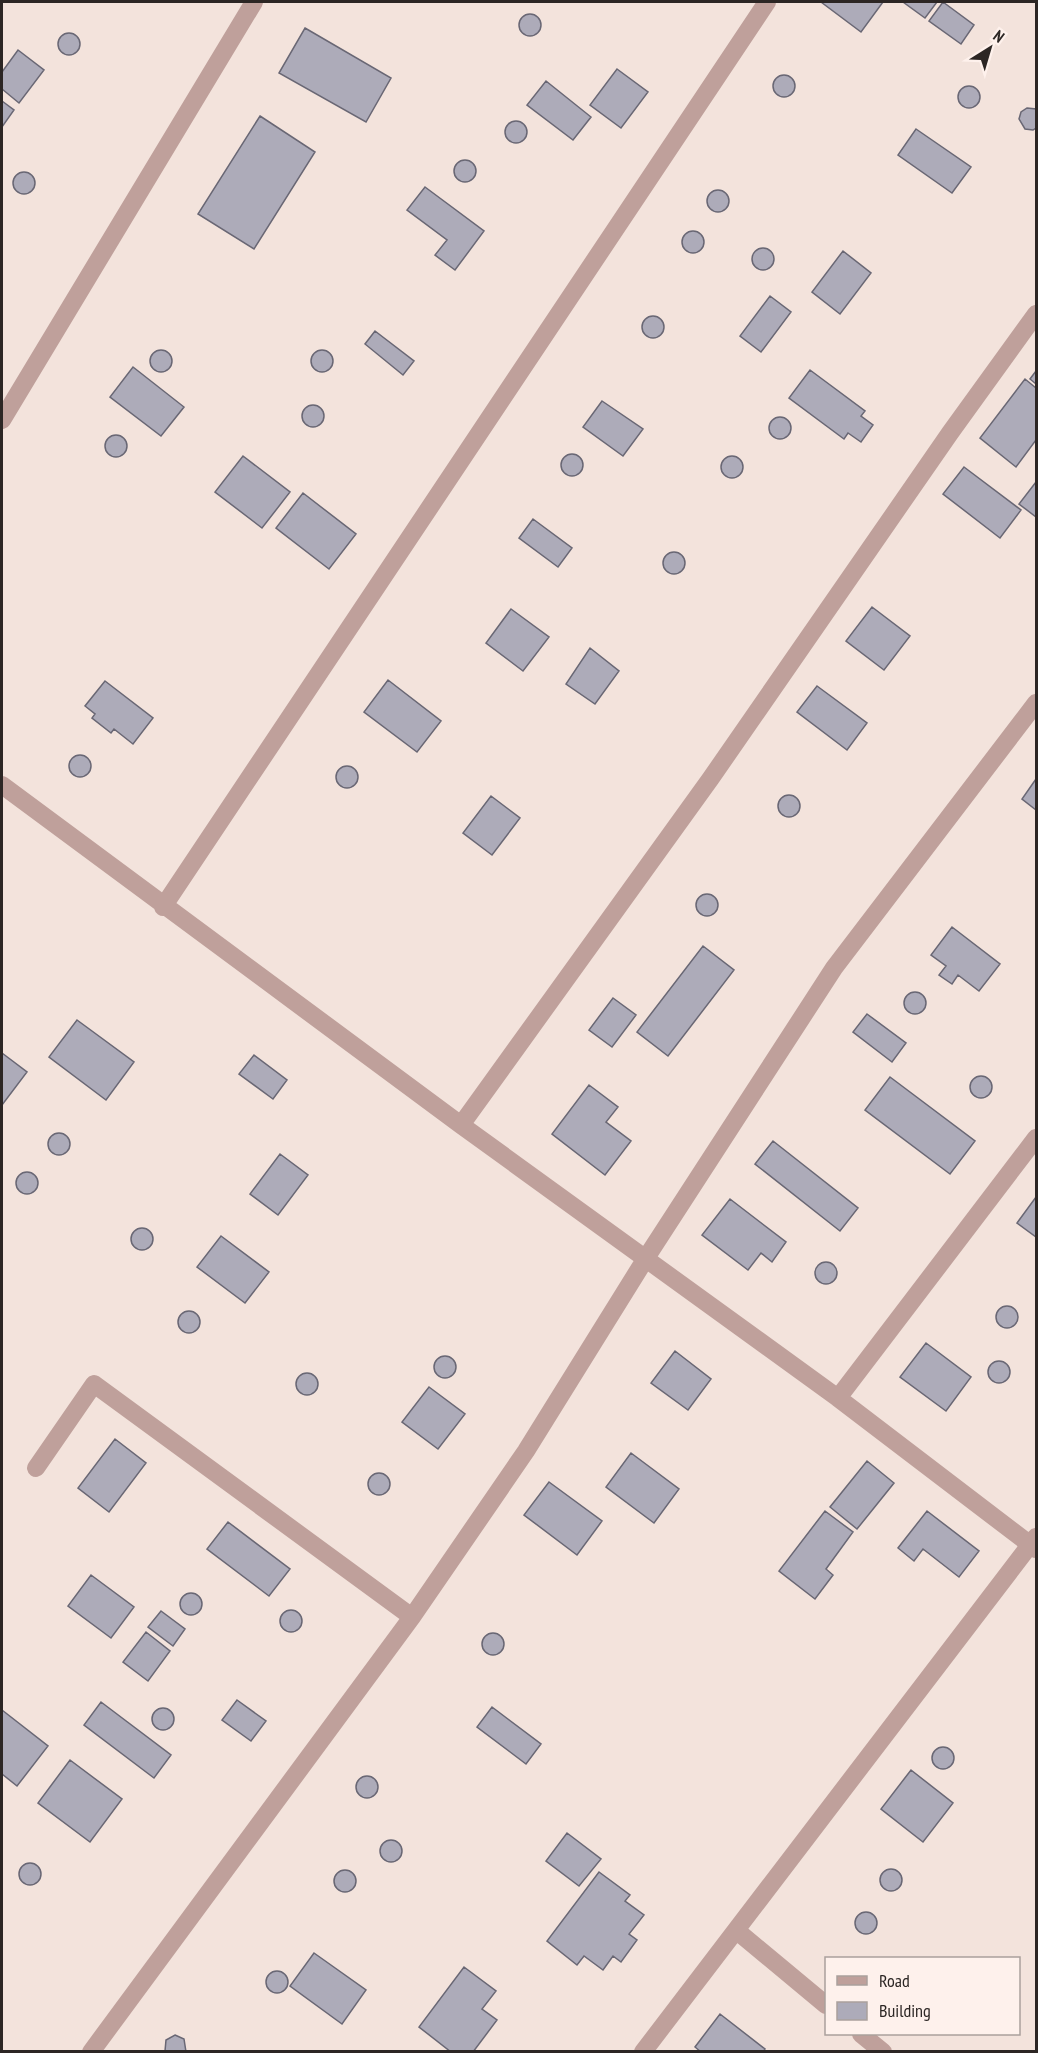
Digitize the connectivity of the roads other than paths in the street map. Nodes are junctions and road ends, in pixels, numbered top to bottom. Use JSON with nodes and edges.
{"nodes":[{"id":1,"x":254,"y":2,"type":"edge"},
{"id":2,"x":766,"y":2,"type":"edge"},
{"id":3,"x":1036,"y":314,"type":"edge"},
{"id":4,"x":2,"y":420,"type":"edge"},
{"id":5,"x":1036,"y":703,"type":"edge"},
{"id":6,"x":2,"y":785,"type":"edge"},
{"id":7,"x":163,"y":907,"type":"junction"},
{"id":8,"x":460,"y":1125,"type":"junction"},
{"id":9,"x":1036,"y":1138,"type":"edge"},
{"id":10,"x":646,"y":1258,"type":"junction"},
{"id":11,"x":838,"y":1398,"type":"junction"},
{"id":12,"x":36,"y":1468,"type":"dead end"},
{"id":13,"x":1035,"y":1543,"type":"edge"},
{"id":14,"x":412,"y":1617,"type":"junction"},
{"id":15,"x":737,"y":1931,"type":"junction"},
{"id":16,"x":825,"y":2004,"type":"edge"},
{"id":17,"x":862,"y":2035,"type":"edge"},
{"id":18,"x":92,"y":2052,"type":"edge"},
{"id":19,"x":643,"y":2052,"type":"edge"},
{"id":20,"x":883,"y":2052,"type":"edge"}],
"edges":[{"from":1,"to":4,"type":"street"},
{"from":2,"to":7,"type":"street"},
{"from":3,"to":8,"type":"street"},
{"from":5,"to":10,"type":"street"},
{"from":6,"to":7,"type":"street"},
{"from":7,"to":8,"type":"street"},
{"from":8,"to":10,"type":"street"},
{"from":9,"to":11,"type":"street"},
{"from":10,"to":11,"type":"street"},
{"from":10,"to":14,"type":"street"},
{"from":11,"to":13,"type":"street"},
{"from":12,"to":14,"type":"street"},
{"from":13,"to":15,"type":"street"},
{"from":14,"to":18,"type":"street"},
{"from":15,"to":16,"type":"street"},
{"from":15,"to":19,"type":"street"},
{"from":17,"to":20,"type":"street"}]}
